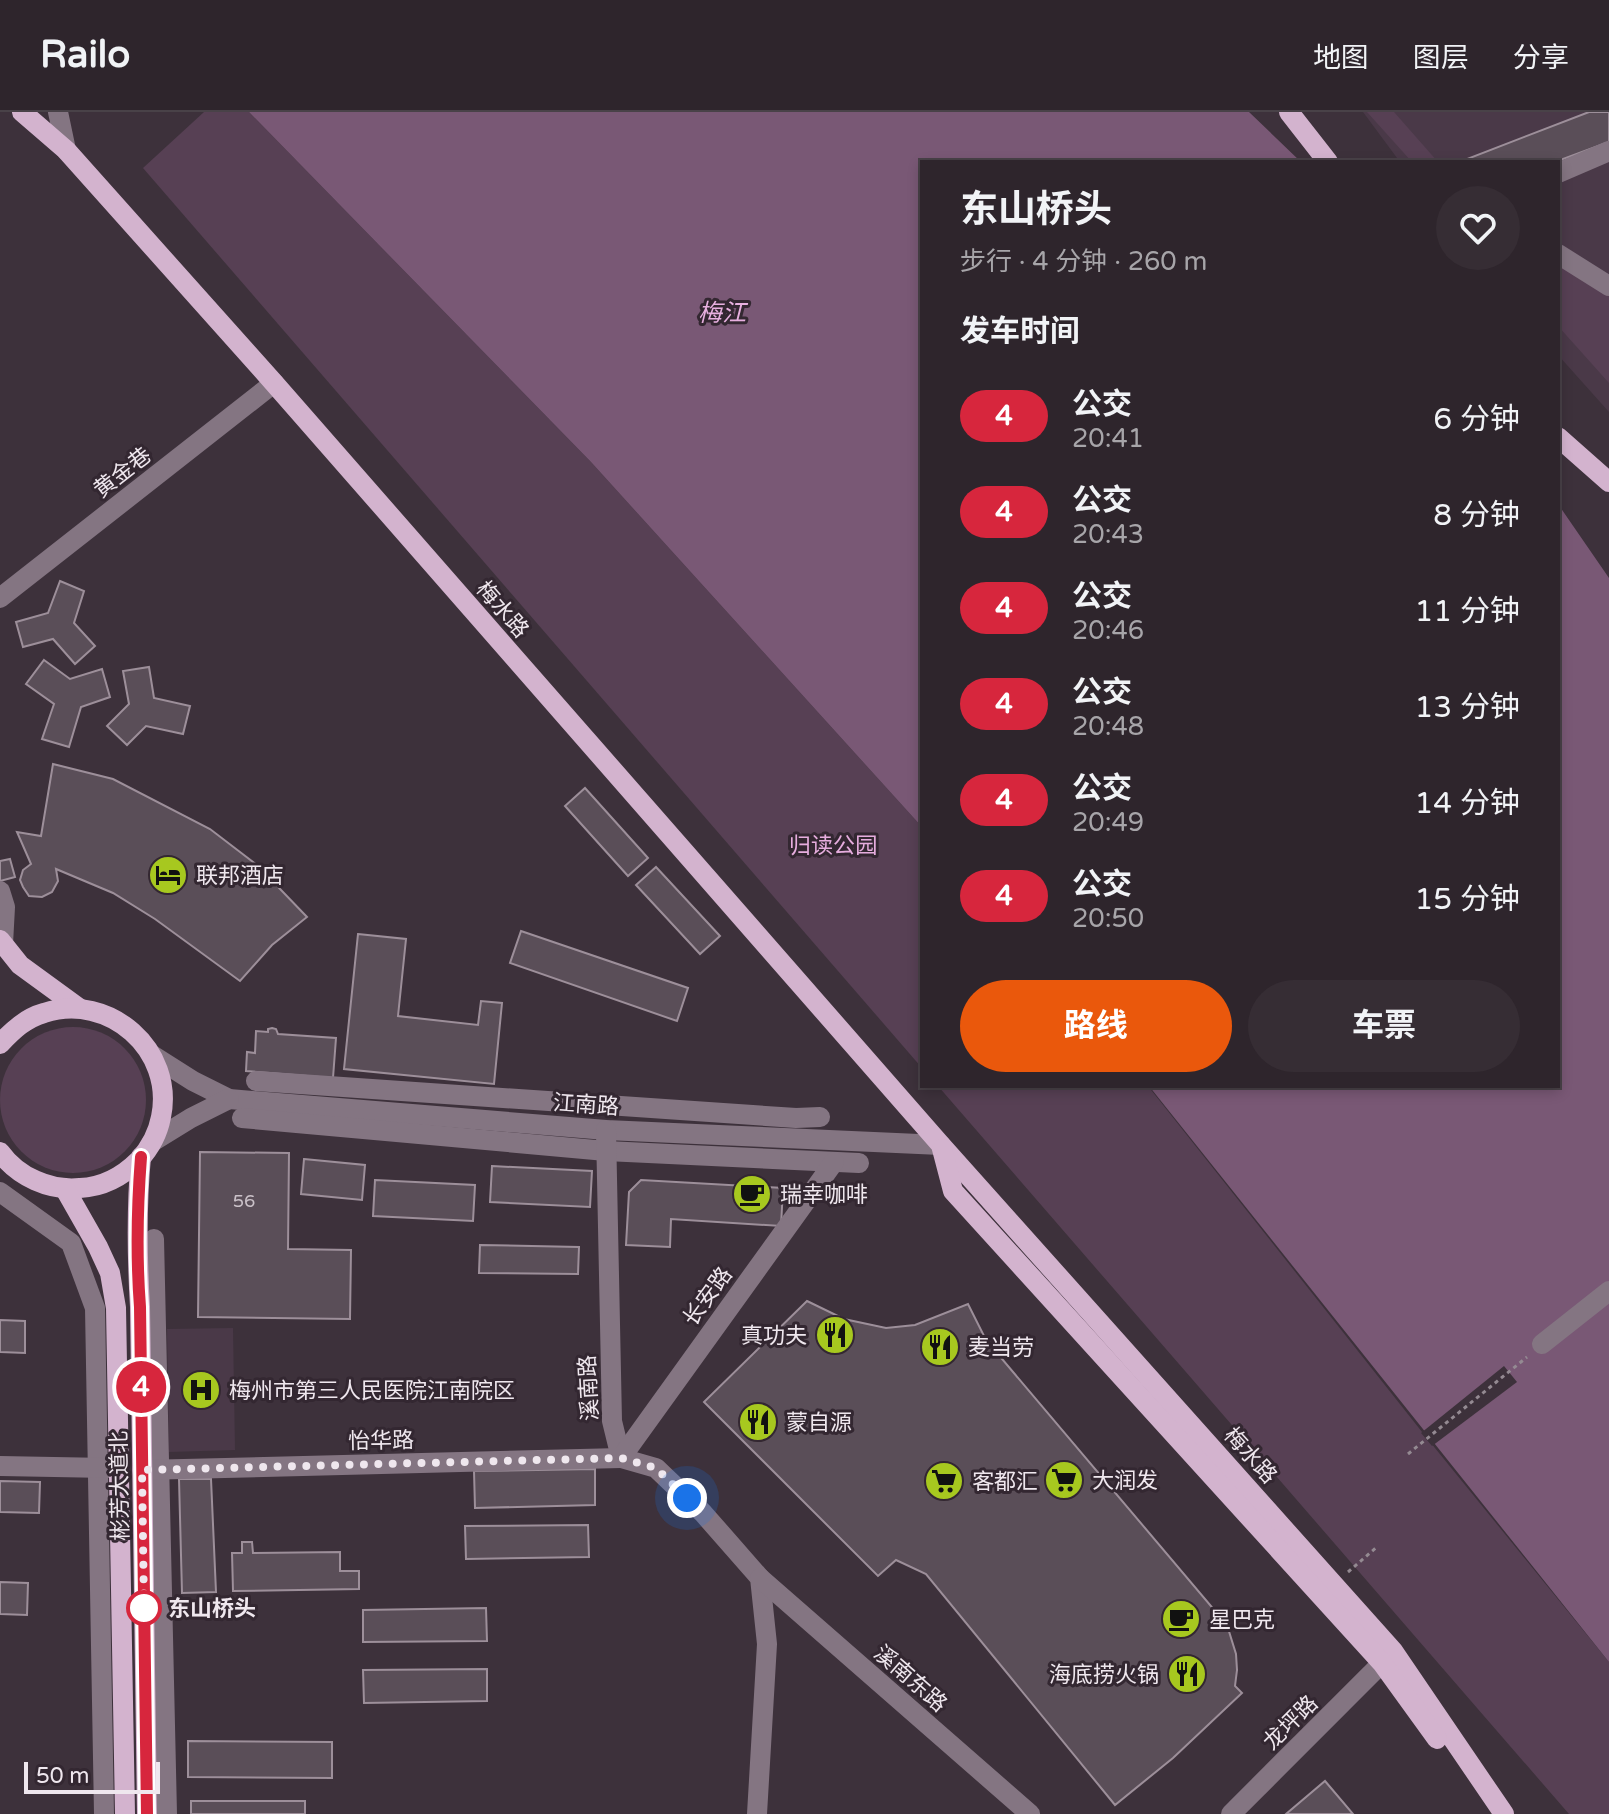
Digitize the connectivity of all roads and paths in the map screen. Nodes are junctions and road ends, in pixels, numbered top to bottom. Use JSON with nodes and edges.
{"nodes":[{"id":1,"x":22,"y":112,"type":"edge"},
{"id":2,"x":58,"y":112,"type":"edge"},
{"id":3,"x":1289,"y":112,"type":"edge"},
{"id":4,"x":66,"y":150,"type":"junction"},
{"id":5,"x":1609,"y":151,"type":"edge"},
{"id":6,"x":1326,"y":160,"type":"edge"},
{"id":7,"x":1560,"y":172,"type":"edge"},
{"id":8,"x":1560,"y":255,"type":"edge"},
{"id":9,"x":1609,"y":286,"type":"edge"},
{"id":10,"x":274,"y":383,"type":"junction"},
{"id":11,"x":1560,"y":439,"type":"edge"},
{"id":12,"x":1609,"y":482,"type":"edge"},
{"id":13,"x":0,"y":598,"type":"edge"},
{"id":14,"x":0,"y":891,"type":"edge"},
{"id":15,"x":1,"y":942,"type":"edge"},
{"id":16,"x":79,"y":1008,"type":"junction"},
{"id":17,"x":0,"y":1044,"type":"edge"},
{"id":18,"x":152,"y":1055,"type":"junction"},
{"id":19,"x":256,"y":1081,"type":"dead end"},
{"id":20,"x":229,"y":1099,"type":"junction"},
{"id":21,"x":820,"y":1117,"type":"dead end"},
{"id":22,"x":242,"y":1118,"type":"dead end"},
{"id":23,"x":606,"y":1141,"type":"junction"},
{"id":24,"x":941,"y":1145,"type":"junction"},
{"id":25,"x":147,"y":1150,"type":"junction"},
{"id":26,"x":0,"y":1152,"type":"edge"},
{"id":27,"x":834,"y":1162,"type":"junction"},
{"id":28,"x":859,"y":1163,"type":"dead end"},
{"id":29,"x":65,"y":1189,"type":"junction"},
{"id":30,"x":0,"y":1192,"type":"edge"},
{"id":31,"x":154,"y":1239,"type":"dead end"},
{"id":32,"x":1609,"y":1291,"type":"edge"},
{"id":33,"x":1542,"y":1344,"type":"joint"},
{"id":34,"x":1408,"y":1454,"type":"dead end"},
{"id":35,"x":621,"y":1458,"type":"junction"},
{"id":36,"x":0,"y":1466,"type":"edge"},
{"id":37,"x":98,"y":1468,"type":"junction"},
{"id":38,"x":119,"y":1468,"type":"junction"},
{"id":39,"x":151,"y":1470,"type":"junction"},
{"id":40,"x":760,"y":1578,"type":"junction"},
{"id":41,"x":1382,"y":1663,"type":"junction"},
{"id":42,"x":104,"y":1814,"type":"edge"},
{"id":43,"x":125,"y":1814,"type":"edge"},
{"id":44,"x":147,"y":1814,"type":"edge"},
{"id":45,"x":167,"y":1814,"type":"edge"},
{"id":46,"x":757,"y":1814,"type":"edge"},
{"id":47,"x":1030,"y":1814,"type":"edge"},
{"id":48,"x":1231,"y":1814,"type":"edge"},
{"id":49,"x":1491,"y":1814,"type":"edge"},
{"id":50,"x":1504,"y":1814,"type":"edge"}],
"edges":[{"from":1,"to":4,"type":"main road","name":"梅水路"},
{"from":2,"to":4,"type":"street"},
{"from":3,"to":6,"type":"main road"},
{"from":4,"to":10,"type":"main road","name":"梅水路"},
{"from":5,"to":7,"type":"street"},
{"from":8,"to":9,"type":"street"},
{"from":10,"to":13,"type":"street","name":"黄金巷"},
{"from":10,"to":24,"type":"main road","name":"梅水路"},
{"from":11,"to":12,"type":"main road"},
{"from":14,"to":15,"type":"street"},
{"from":15,"to":16,"type":"main road"},
{"from":16,"to":17,"type":"main road"},
{"from":16,"to":18,"type":"main road"},
{"from":18,"to":20,"type":"street","name":"江南路"},
{"from":18,"to":25,"type":"main road","name":"彬芳大道北"},
{"from":19,"to":21,"type":"street"},
{"from":20,"to":23,"type":"street","name":"江南路"},
{"from":20,"to":25,"type":"street"},
{"from":22,"to":23,"type":"street"},
{"from":23,"to":24,"type":"street","name":"江南路"},
{"from":23,"to":27,"type":"street"},
{"from":23,"to":35,"type":"street","name":"溪南路"},
{"from":24,"to":41,"type":"main road","name":"梅水路"},
{"from":24,"to":50,"type":"main road","name":"梅水路"},
{"from":25,"to":29,"type":"main road"},
{"from":25,"to":39,"type":"main road","name":"彬芳大道北"},
{"from":26,"to":29,"type":"main road"},
{"from":27,"to":28,"type":"street"},
{"from":27,"to":35,"type":"street","name":"长安路"},
{"from":29,"to":38,"type":"main road","name":"彬芳大道北"},
{"from":30,"to":37,"type":"street"},
{"from":31,"to":39,"type":"street"},
{"from":32,"to":33,"type":"street"},
{"from":33,"to":34,"type":"path"},
{"from":35,"to":39,"type":"street","name":"怡华路"},
{"from":35,"to":40,"type":"street"},
{"from":36,"to":37,"type":"street"},
{"from":37,"to":38,"type":"street"},
{"from":37,"to":42,"type":"street"},
{"from":38,"to":43,"type":"main road","name":"彬芳大道北"},
{"from":39,"to":44,"type":"main road","name":"彬芳大道北"},
{"from":39,"to":45,"type":"street"},
{"from":40,"to":46,"type":"street"},
{"from":40,"to":47,"type":"street","name":"溪南东路"},
{"from":41,"to":48,"type":"street","name":"龙坪路"},
{"from":41,"to":49,"type":"main road","name":"梅水路"}]}
